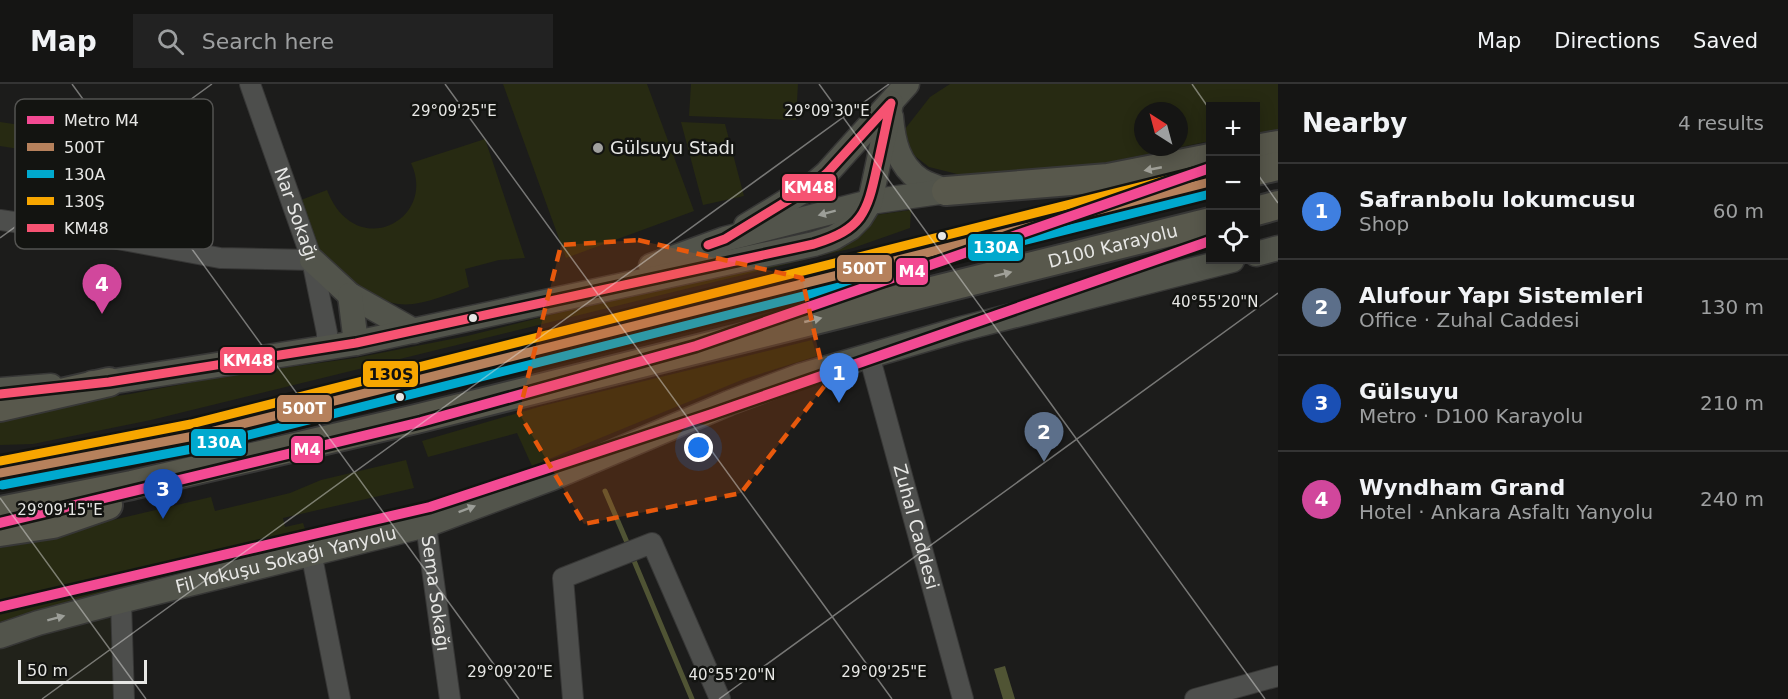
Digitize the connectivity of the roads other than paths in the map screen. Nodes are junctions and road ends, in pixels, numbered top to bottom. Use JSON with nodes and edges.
{"nodes":[{"id":1,"x":250,"y":84,"type":"edge"},
{"id":2,"x":907,"y":84,"type":"edge"},
{"id":3,"x":891,"y":103,"type":"junction"},
{"id":4,"x":1278,"y":145,"type":"edge"},
{"id":5,"x":1260,"y":148,"type":"edge"},
{"id":6,"x":1206,"y":159,"type":"edge"},
{"id":7,"x":1278,"y":166,"type":"edge"},
{"id":8,"x":1260,"y":170,"type":"edge"},
{"id":9,"x":1206,"y":183,"type":"edge"},
{"id":10,"x":946,"y":191,"type":"junction"},
{"id":11,"x":870,"y":201,"type":"junction"},
{"id":12,"x":1278,"y":205,"type":"edge"},
{"id":13,"x":1260,"y":210,"type":"edge"},
{"id":14,"x":0,"y":220,"type":"edge"},
{"id":15,"x":15,"y":222,"type":"edge"},
{"id":16,"x":1206,"y":223,"type":"edge"},
{"id":17,"x":725,"y":239,"type":"junction"},
{"id":18,"x":1278,"y":248,"type":"edge"},
{"id":19,"x":172,"y":249,"type":"edge"},
{"id":20,"x":1260,"y":253,"type":"edge"},
{"id":21,"x":312,"y":260,"type":"junction"},
{"id":22,"x":1216,"y":264,"type":"edge"},
{"id":23,"x":350,"y":294,"type":"junction"},
{"id":24,"x":522,"y":306,"type":"junction"},
{"id":25,"x":414,"y":331,"type":"junction"},
{"id":26,"x":356,"y":343,"type":"junction"},
{"id":27,"x":327,"y":348,"type":"junction"},
{"id":28,"x":869,"y":355,"type":"junction"},
{"id":29,"x":109,"y":382,"type":"junction"},
{"id":30,"x":0,"y":390,"type":"edge"},
{"id":31,"x":0,"y":394,"type":"edge"},
{"id":32,"x":0,"y":407,"type":"edge"},
{"id":33,"x":194,"y":436,"type":"junction"},
{"id":34,"x":0,"y":455,"type":"edge"},
{"id":35,"x":256,"y":456,"type":"junction"},
{"id":36,"x":0,"y":473,"type":"edge"},
{"id":37,"x":0,"y":511,"type":"edge"},
{"id":38,"x":426,"y":525,"type":"junction"},
{"id":39,"x":0,"y":532,"type":"edge"},
{"id":40,"x":311,"y":552,"type":"junction"},
{"id":41,"x":121,"y":601,"type":"junction"},
{"id":42,"x":0,"y":636,"type":"edge"},
{"id":43,"x":1278,"y":676,"type":"edge"},
{"id":44,"x":1202,"y":698,"type":"edge"},
{"id":45,"x":124,"y":699,"type":"edge"},
{"id":46,"x":340,"y":699,"type":"edge"},
{"id":47,"x":450,"y":699,"type":"edge"},
{"id":48,"x":573,"y":699,"type":"edge"},
{"id":49,"x":720,"y":699,"type":"edge"},
{"id":50,"x":963,"y":699,"type":"edge"}],
"edges":[{"from":1,"to":21,"type":"street","name":"Nar Sokağı"},
{"from":2,"to":3,"type":"main road"},
{"from":3,"to":10,"type":"main road"},
{"from":3,"to":11,"type":"main road"},
{"from":3,"to":17,"type":"main road"},
{"from":4,"to":5,"type":"highway"},
{"from":6,"to":10,"type":"highway","one_way":true},
{"from":7,"to":8,"type":"highway"},
{"from":9,"to":33,"type":"highway"},
{"from":10,"to":11,"type":"main road"},
{"from":11,"to":17,"type":"main road","one_way":true},
{"from":11,"to":24,"type":"main road"},
{"from":12,"to":13,"type":"highway"},
{"from":14,"to":15,"type":"street"},
{"from":35,"to":16,"type":"highway","name":"D100 Karayolu","one_way":true},
{"from":17,"to":24,"type":"main road"},
{"from":18,"to":20,"type":"main road"},
{"from":19,"to":21,"type":"street"},
{"from":21,"to":23,"type":"main road"},
{"from":21,"to":27,"type":"street","name":"Nar Sokağı"},
{"from":22,"to":28,"type":"main road","name":"Fil Yokuşu Sokağı Yanyolu"},
{"from":23,"to":25,"type":"main road"},
{"from":23,"to":26,"type":"main road"},
{"from":24,"to":25,"type":"main road"},
{"from":25,"to":26,"type":"main road"},
{"from":26,"to":27,"type":"main road"},
{"from":27,"to":29,"type":"main road"},
{"from":38,"to":28,"type":"main road","name":"Fil Yokuşu Sokağı Yanyolu","one_way":true},
{"from":28,"to":50,"type":"street","name":"Zuhal Caddesi"},
{"from":29,"to":30,"type":"main road"},
{"from":29,"to":31,"type":"highway"},
{"from":29,"to":32,"type":"highway"},
{"from":33,"to":34,"type":"highway"},
{"from":33,"to":36,"type":"highway"},
{"from":35,"to":37,"type":"highway","name":"D100 Karayolu"},
{"from":35,"to":39,"type":"highway"},
{"from":38,"to":40,"type":"main road","name":"Fil Yokuşu Sokağı Yanyolu"},
{"from":38,"to":47,"type":"street","name":"Sema Sokağı"},
{"from":40,"to":41,"type":"main road","name":"Fil Yokuşu Sokağı Yanyolu"},
{"from":40,"to":46,"type":"street"},
{"from":42,"to":41,"type":"main road","name":"Fil Yokuşu Sokağı Yanyolu","one_way":true},
{"from":41,"to":45,"type":"street"},
{"from":43,"to":44,"type":"street"},
{"from":48,"to":49,"type":"street"}]}
